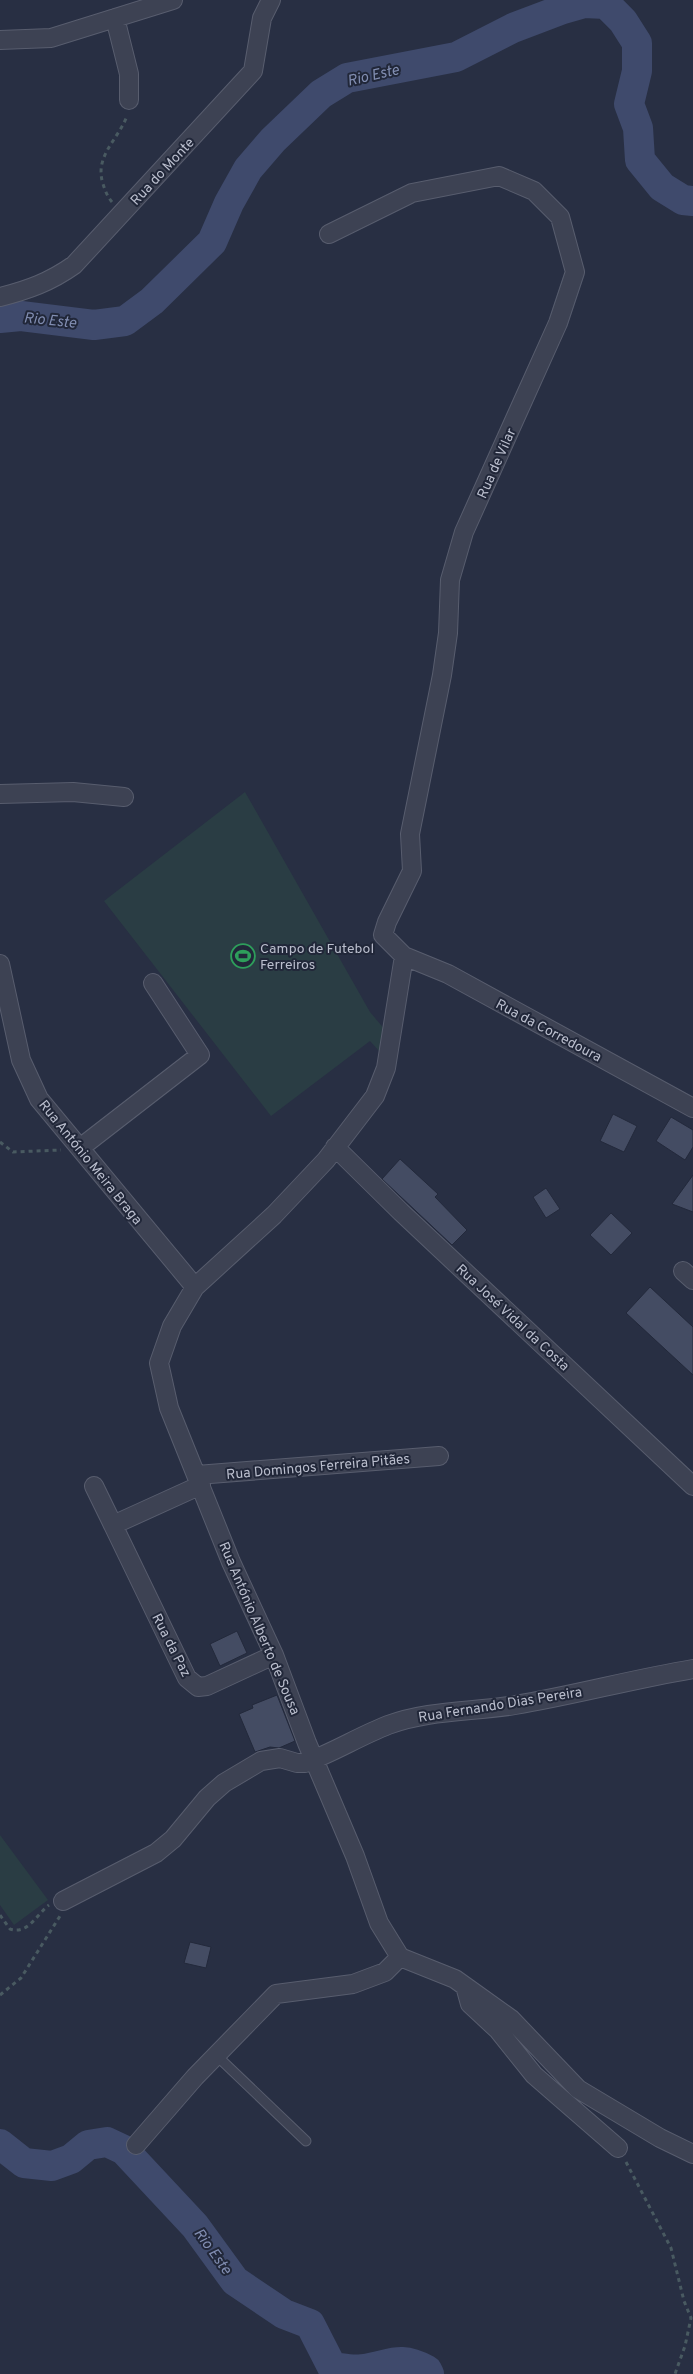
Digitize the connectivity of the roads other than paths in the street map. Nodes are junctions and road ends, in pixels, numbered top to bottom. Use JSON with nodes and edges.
{"nodes":[{"id":1,"x":173,"y":0,"type":"edge"},
{"id":2,"x":271,"y":0,"type":"edge"},
{"id":3,"x":115,"y":18,"type":"junction"},
{"id":4,"x":0,"y":40,"type":"edge"},
{"id":5,"x":129,"y":100,"type":"road end"},
{"id":6,"x":329,"y":234,"type":"dead end"},
{"id":7,"x":0,"y":297,"type":"edge"},
{"id":8,"x":0,"y":794,"type":"edge"},
{"id":9,"x":124,"y":797,"type":"dead end"},
{"id":10,"x":404,"y":956,"type":"junction"},
{"id":11,"x":0,"y":964,"type":"edge"},
{"id":12,"x":153,"y":983,"type":"dead end"},
{"id":13,"x":693,"y":1108,"type":"edge"},
{"id":14,"x":335,"y":1147,"type":"junction"},
{"id":15,"x":80,"y":1148,"type":"junction"},
{"id":16,"x":193,"y":1292,"type":"junction"},
{"id":17,"x":439,"y":1456,"type":"dead end"},
{"id":18,"x":690,"y":1478,"type":"edge"},
{"id":19,"x":199,"y":1480,"type":"junction"},
{"id":20,"x":94,"y":1486,"type":"dead end"},
{"id":21,"x":113,"y":1525,"type":"junction"},
{"id":22,"x":274,"y":1655,"type":"junction"},
{"id":23,"x":693,"y":1669,"type":"edge"},
{"id":24,"x":314,"y":1760,"type":"junction"},
{"id":25,"x":68,"y":1898,"type":"road end"},
{"id":26,"x":400,"y":1957,"type":"junction"},
{"id":27,"x":465,"y":1986,"type":"junction"},
{"id":28,"x":216,"y":2055,"type":"junction"},
{"id":29,"x":306,"y":2141,"type":"dead end"},
{"id":30,"x":136,"y":2145,"type":"dead end"},
{"id":31,"x":618,"y":2148,"type":"road end"},
{"id":32,"x":693,"y":2154,"type":"edge"}],
"edges":[{"from":1,"to":3,"type":"street"},
{"from":2,"to":7,"type":"street","name":"Rua do Monte"},
{"from":3,"to":4,"type":"street"},
{"from":3,"to":5,"type":"street"},
{"from":6,"to":10,"type":"street","name":"Rua de Vilar"},
{"from":8,"to":9,"type":"street"},
{"from":10,"to":13,"type":"street","name":"Rua da Corredoura"},
{"from":10,"to":14,"type":"street"},
{"from":11,"to":15,"type":"street","name":"Rua António Meira Braga"},
{"from":12,"to":15,"type":"street"},
{"from":14,"to":16,"type":"street"},
{"from":14,"to":18,"type":"street","name":"Rua José Vidal da Costa"},
{"from":15,"to":16,"type":"street","name":"Rua António Meira Braga"},
{"from":16,"to":19,"type":"street","name":"Rua António Alberto de Sousa"},
{"from":17,"to":19,"type":"street","name":"Rua Domingos Ferreira Pitães"},
{"from":19,"to":21,"type":"street"},
{"from":19,"to":22,"type":"street","name":"Rua António Alberto de Sousa"},
{"from":20,"to":21,"type":"street","name":"Rua da Paz"},
{"from":21,"to":22,"type":"street","name":"Rua da Paz"},
{"from":22,"to":24,"type":"street","name":"Rua António Alberto de Sousa"},
{"from":23,"to":24,"type":"street","name":"Rua Fernando Dias Pereira"},
{"from":24,"to":25,"type":"street"},
{"from":24,"to":26,"type":"street","name":"Rua António Alberto de Sousa"},
{"from":26,"to":27,"type":"street"},
{"from":26,"to":28,"type":"street"},
{"from":27,"to":31,"type":"street"},
{"from":27,"to":32,"type":"street"},
{"from":28,"to":29,"type":"lane"},
{"from":28,"to":30,"type":"street"}]}
